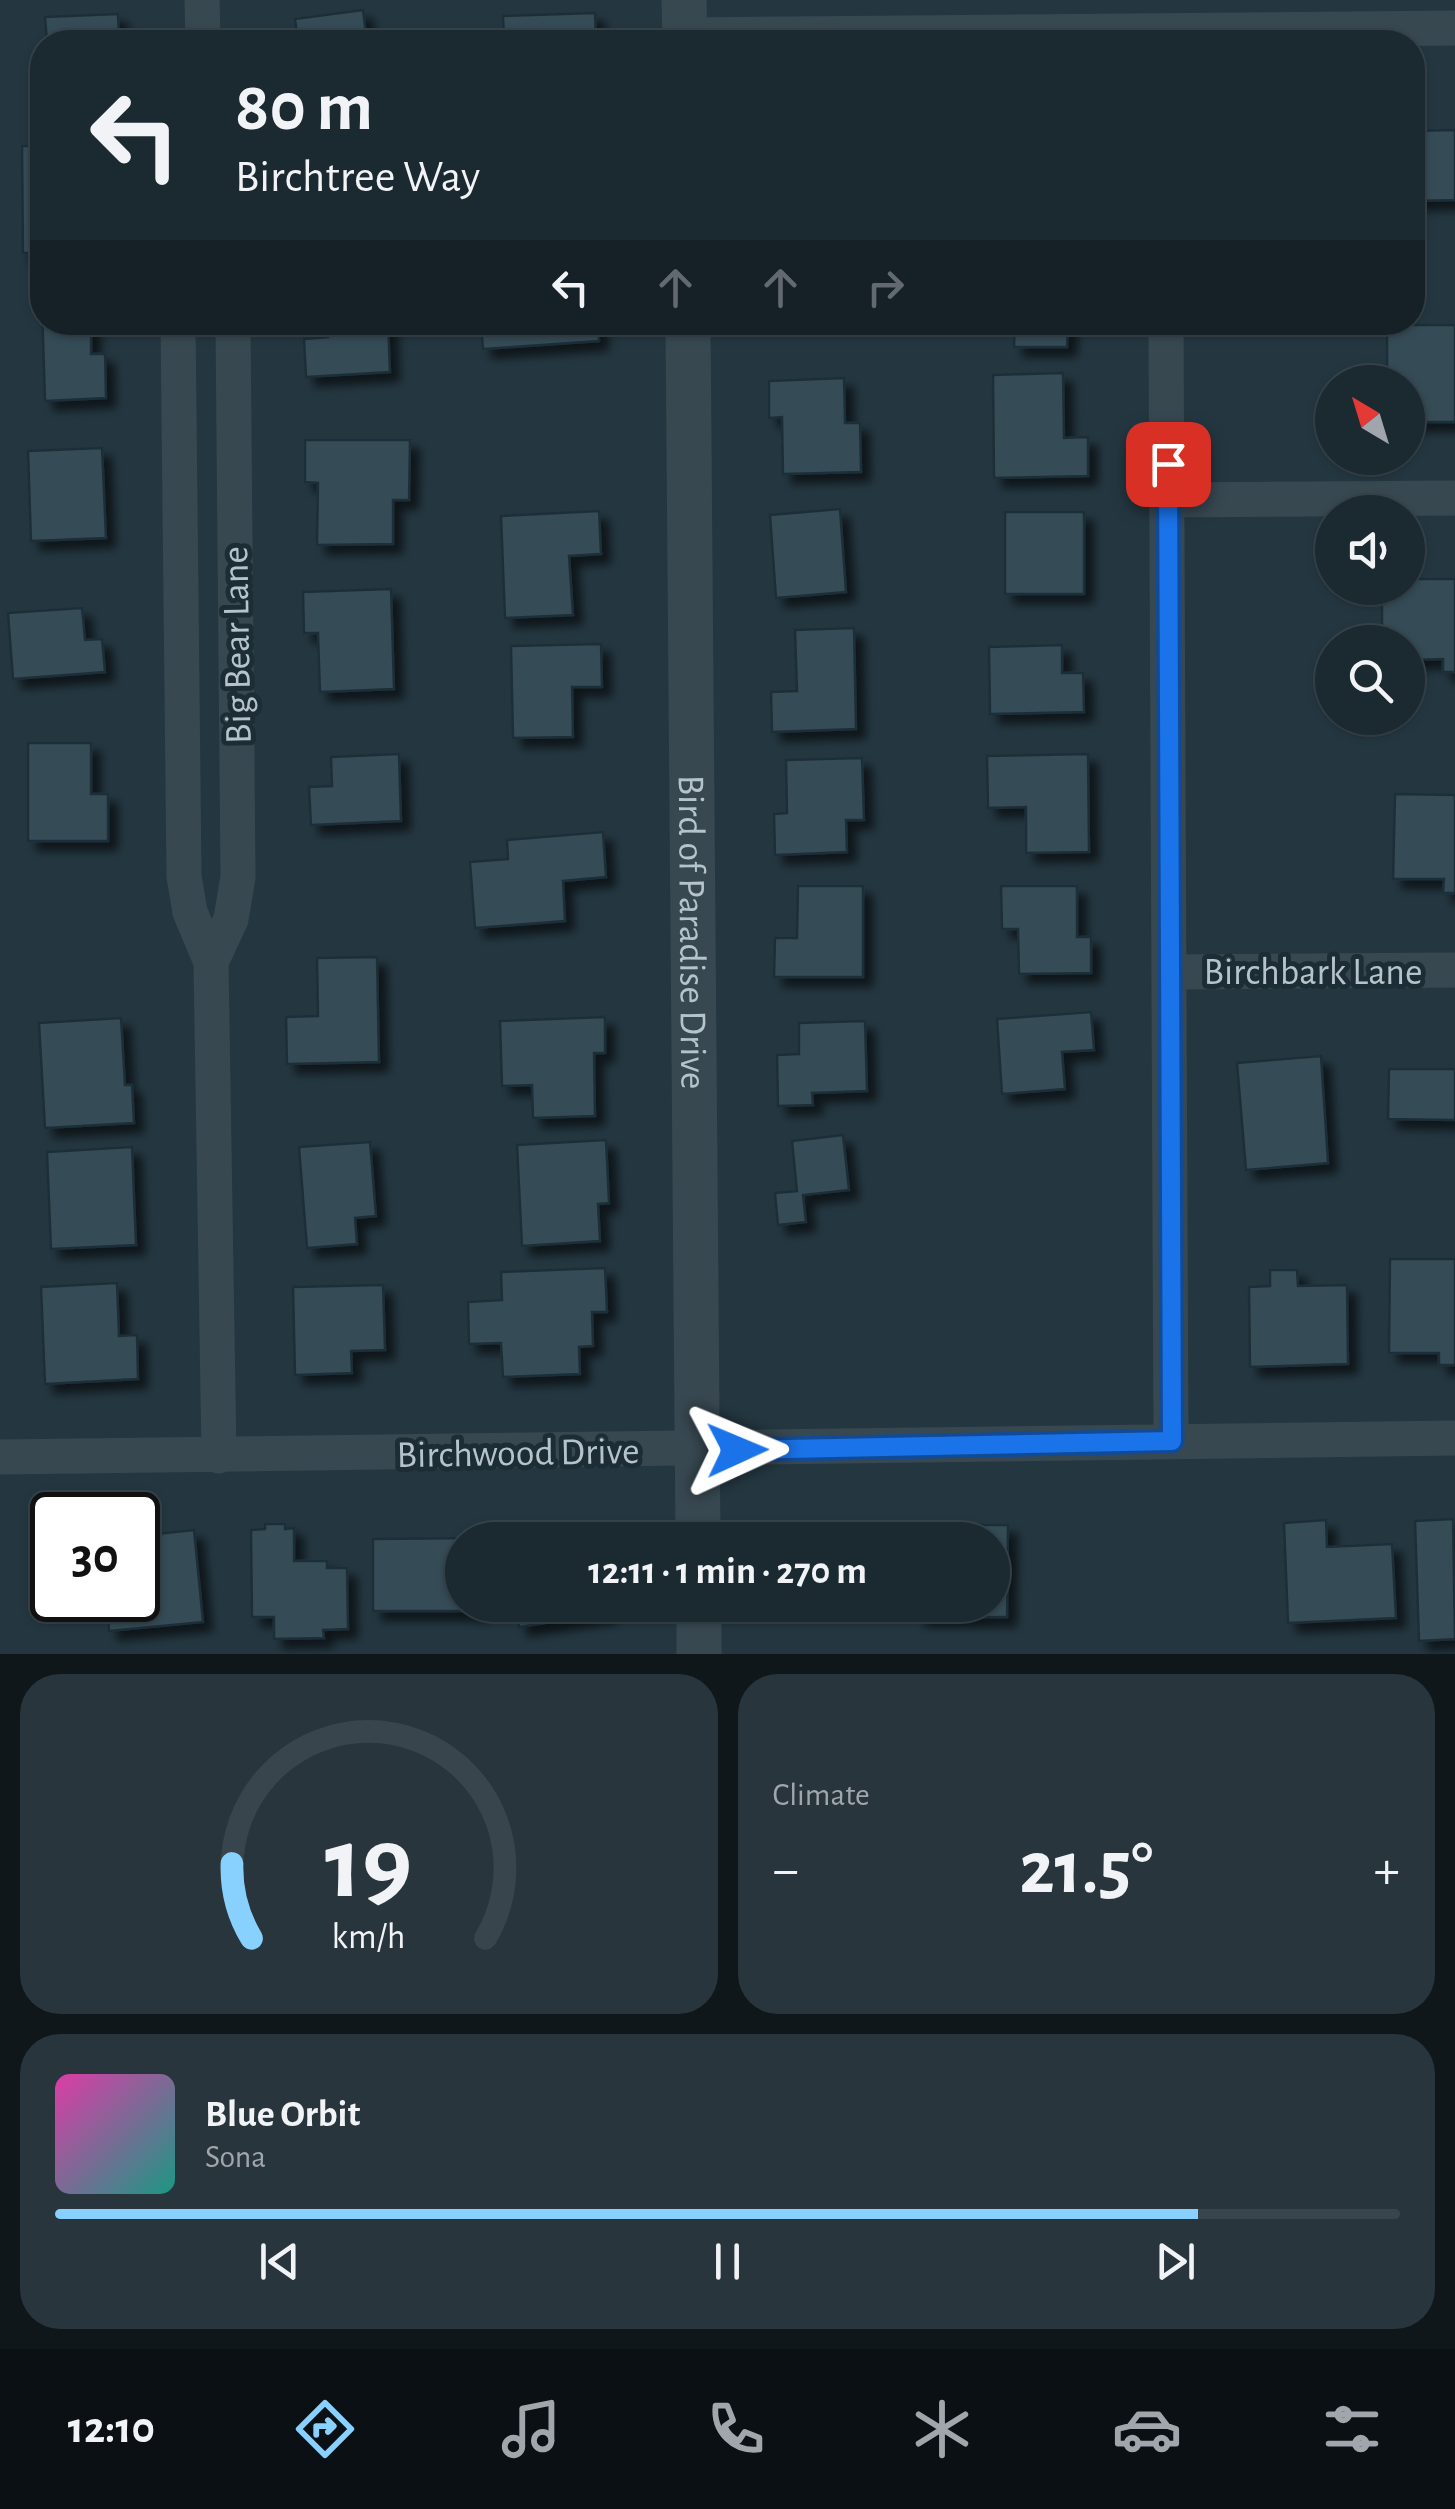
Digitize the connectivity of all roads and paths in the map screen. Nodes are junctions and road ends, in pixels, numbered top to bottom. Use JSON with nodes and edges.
{"nodes":[{"id":1,"x":202,"y":0,"type":"edge"},
{"id":2,"x":1162,"y":24,"type":"edge"},
{"id":3,"x":685,"y":26,"type":"edge"},
{"id":4,"x":1455,"y":28,"type":"edge"},
{"id":5,"x":203,"y":30,"type":"edge"},
{"id":6,"x":178,"y":335,"type":"edge"},
{"id":7,"x":233,"y":335,"type":"edge"},
{"id":8,"x":688,"y":335,"type":"edge"},
{"id":9,"x":1166,"y":335,"type":"edge"},
{"id":10,"x":1455,"y":498,"type":"edge"},
{"id":11,"x":1168,"y":500,"type":"junction"},
{"id":12,"x":211,"y":962,"type":"junction"},
{"id":13,"x":1455,"y":970,"type":"edge"},
{"id":14,"x":1171,"y":972,"type":"junction"},
{"id":15,"x":1455,"y":1438,"type":"edge"},
{"id":16,"x":1172,"y":1441,"type":"junction"},
{"id":17,"x":698,"y":1450,"type":"junction"},
{"id":18,"x":219,"y":1456,"type":"junction"},
{"id":19,"x":0,"y":1457,"type":"edge"},
{"id":20,"x":698,"y":1522,"type":"edge"},
{"id":21,"x":699,"y":1622,"type":"edge"},
{"id":22,"x":699,"y":1654,"type":"edge"}],
"edges":[{"from":1,"to":5,"type":"street"},
{"from":2,"to":3,"type":"street"},
{"from":2,"to":4,"type":"street"},
{"from":6,"to":12,"type":"street","name":"Big Bear Lane"},
{"from":7,"to":12,"type":"street","name":"Big Bear Lane"},
{"from":8,"to":17,"type":"street","name":"Bird of Paradise Drive"},
{"from":9,"to":11,"type":"street"},
{"from":10,"to":11,"type":"street"},
{"from":11,"to":14,"type":"street"},
{"from":12,"to":18,"type":"street","name":"Big Bear Lane"},
{"from":13,"to":14,"type":"street","name":"Birchbark Lane"},
{"from":14,"to":16,"type":"street"},
{"from":15,"to":16,"type":"street","name":"Birchwood Drive"},
{"from":16,"to":17,"type":"street","name":"Birchwood Drive"},
{"from":17,"to":18,"type":"street","name":"Birchwood Drive"},
{"from":17,"to":20,"type":"street","name":"Bird of Paradise Drive"},
{"from":18,"to":19,"type":"street","name":"Birchwood Drive"},
{"from":21,"to":22,"type":"street"}]}
